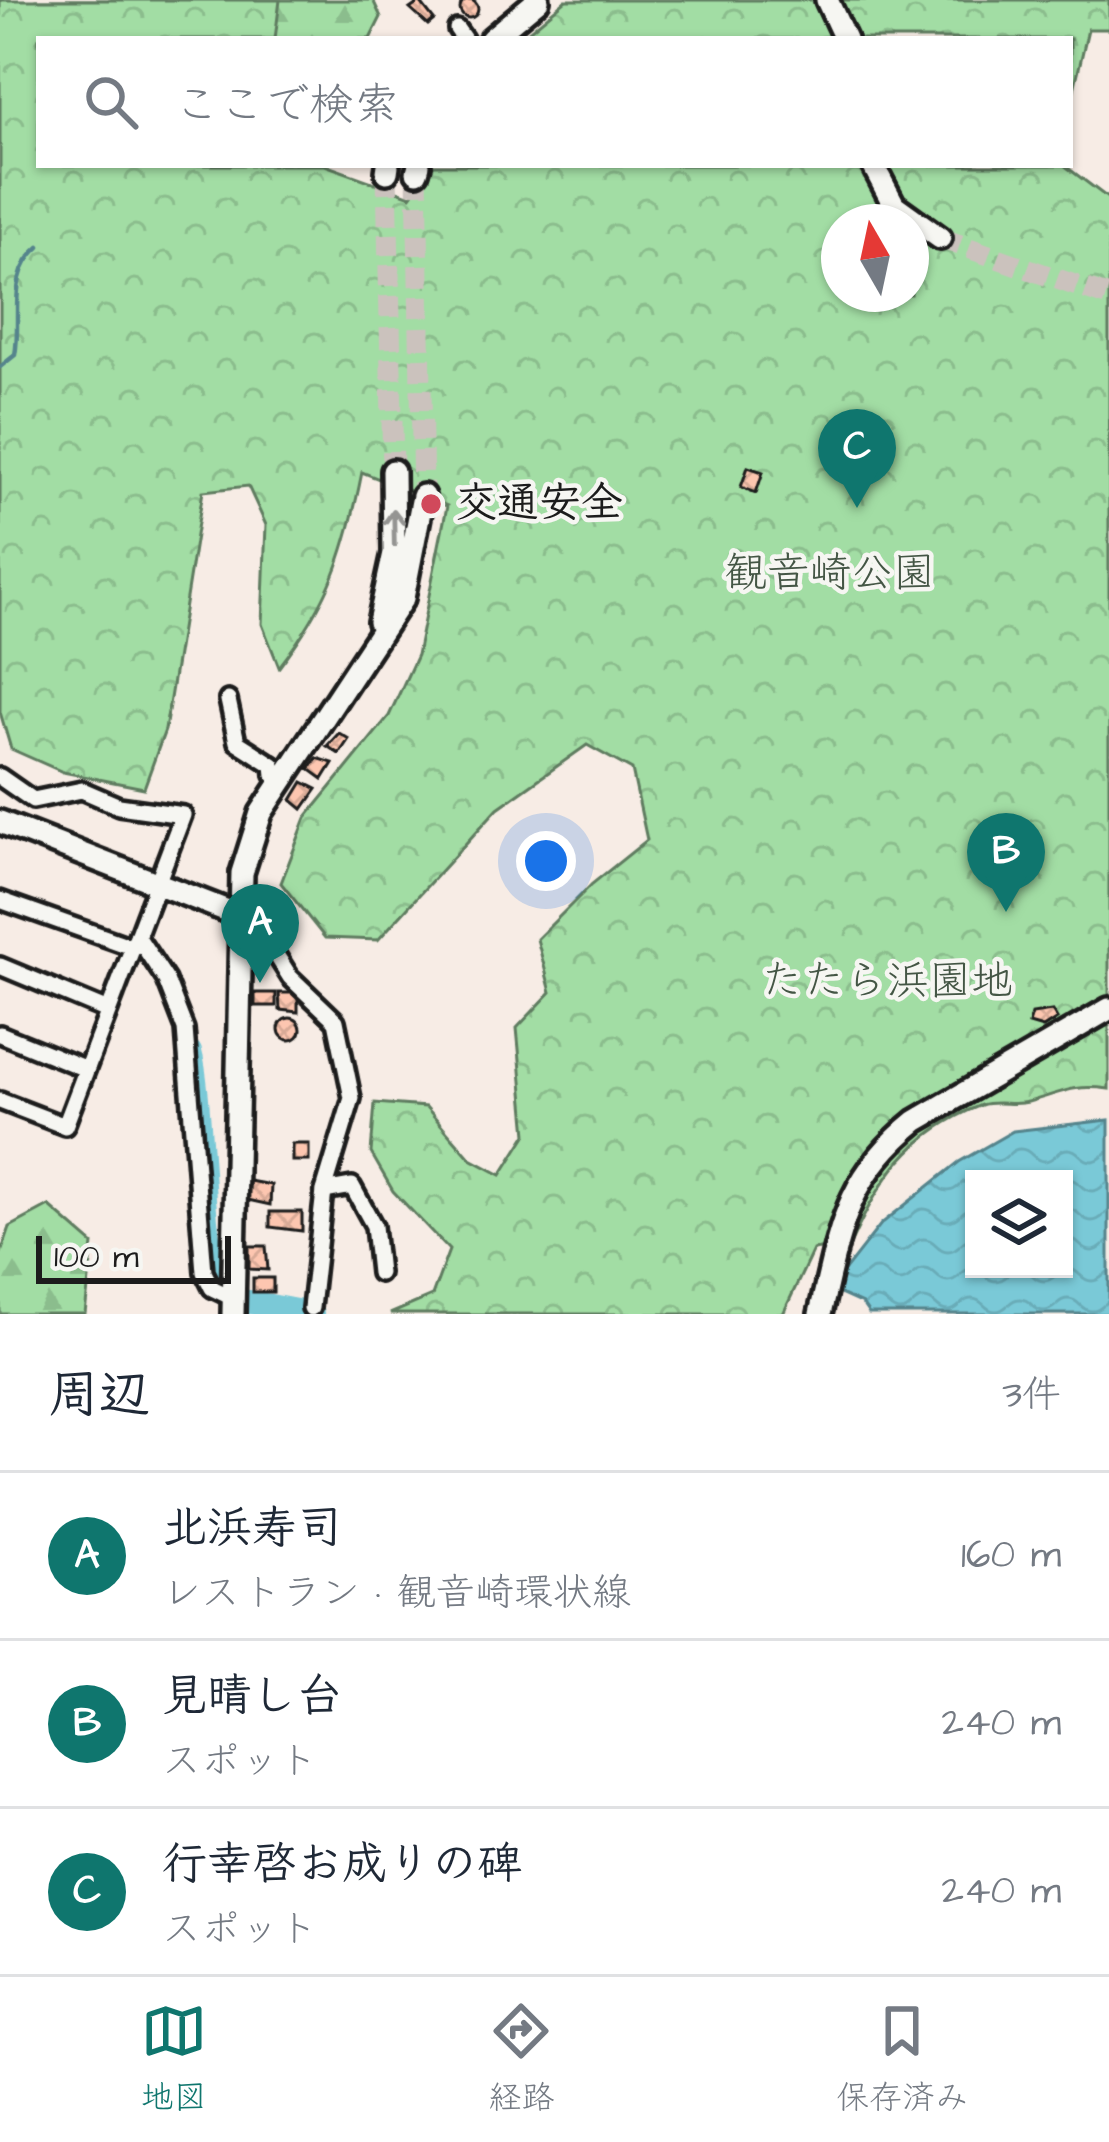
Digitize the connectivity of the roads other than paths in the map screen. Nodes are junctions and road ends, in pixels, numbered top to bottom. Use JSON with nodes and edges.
{"nodes":[{"id":1,"x":538,"y":0,"type":"edge"},
{"id":2,"x":827,"y":0,"type":"edge"},
{"id":3,"x":495,"y":36,"type":"edge"},
{"id":4,"x":844,"y":36,"type":"edge"},
{"id":5,"x":875,"y":168,"type":"edge"},
{"id":6,"x":940,"y":238,"type":"tunnel mouth"},
{"id":7,"x":393,"y":471,"type":"tunnel mouth"},
{"id":8,"x":423,"y":496,"type":"tunnel mouth"},
{"id":9,"x":363,"y":661,"type":"junction"},
{"id":10,"x":228,"y":700,"type":"dead end"},
{"id":11,"x":0,"y":777,"type":"edge"},
{"id":12,"x":282,"y":780,"type":"junction"},
{"id":13,"x":0,"y":822,"type":"edge"},
{"id":14,"x":157,"y":884,"type":"junction"},
{"id":15,"x":0,"y":900,"type":"edge"},
{"id":16,"x":238,"y":923,"type":"junction"},
{"id":17,"x":134,"y":942,"type":"junction"},
{"id":18,"x":0,"y":965,"type":"edge"},
{"id":19,"x":1109,"y":1009,"type":"edge"},
{"id":20,"x":108,"y":1010,"type":"junction"},
{"id":21,"x":0,"y":1034,"type":"edge"},
{"id":22,"x":86,"y":1069,"type":"junction"},
{"id":23,"x":2,"y":1108,"type":"edge"},
{"id":24,"x":324,"y":1191,"type":"junction"},
{"id":25,"x":379,"y":1273,"type":"dead end"},
{"id":26,"x":233,"y":1306,"type":"edge"},
{"id":27,"x":311,"y":1308,"type":"dead end"},
{"id":28,"x":820,"y":1314,"type":"edge"}],
"edges":[{"from":1,"to":3,"type":"main road"},
{"from":2,"to":4,"type":"main road"},
{"from":5,"to":6,"type":"main road"},
{"from":9,"to":7,"type":"main road","one_way":true},
{"from":8,"to":9,"type":"main road"},
{"from":9,"to":12,"type":"main road"},
{"from":10,"to":12,"type":"street"},
{"from":11,"to":14,"type":"street"},
{"from":12,"to":16,"type":"main road"},
{"from":13,"to":14,"type":"main road"},
{"from":14,"to":16,"type":"main road"},
{"from":14,"to":17,"type":"street"},
{"from":15,"to":17,"type":"street"},
{"from":16,"to":24,"type":"street"},
{"from":16,"to":26,"type":"main road"},
{"from":17,"to":20,"type":"street"},
{"from":17,"to":26,"type":"street"},
{"from":18,"to":20,"type":"street"},
{"from":19,"to":28,"type":"main road"},
{"from":20,"to":22,"type":"street"},
{"from":21,"to":22,"type":"street"},
{"from":22,"to":23,"type":"street"},
{"from":24,"to":25,"type":"street"},
{"from":24,"to":27,"type":"street"}]}
